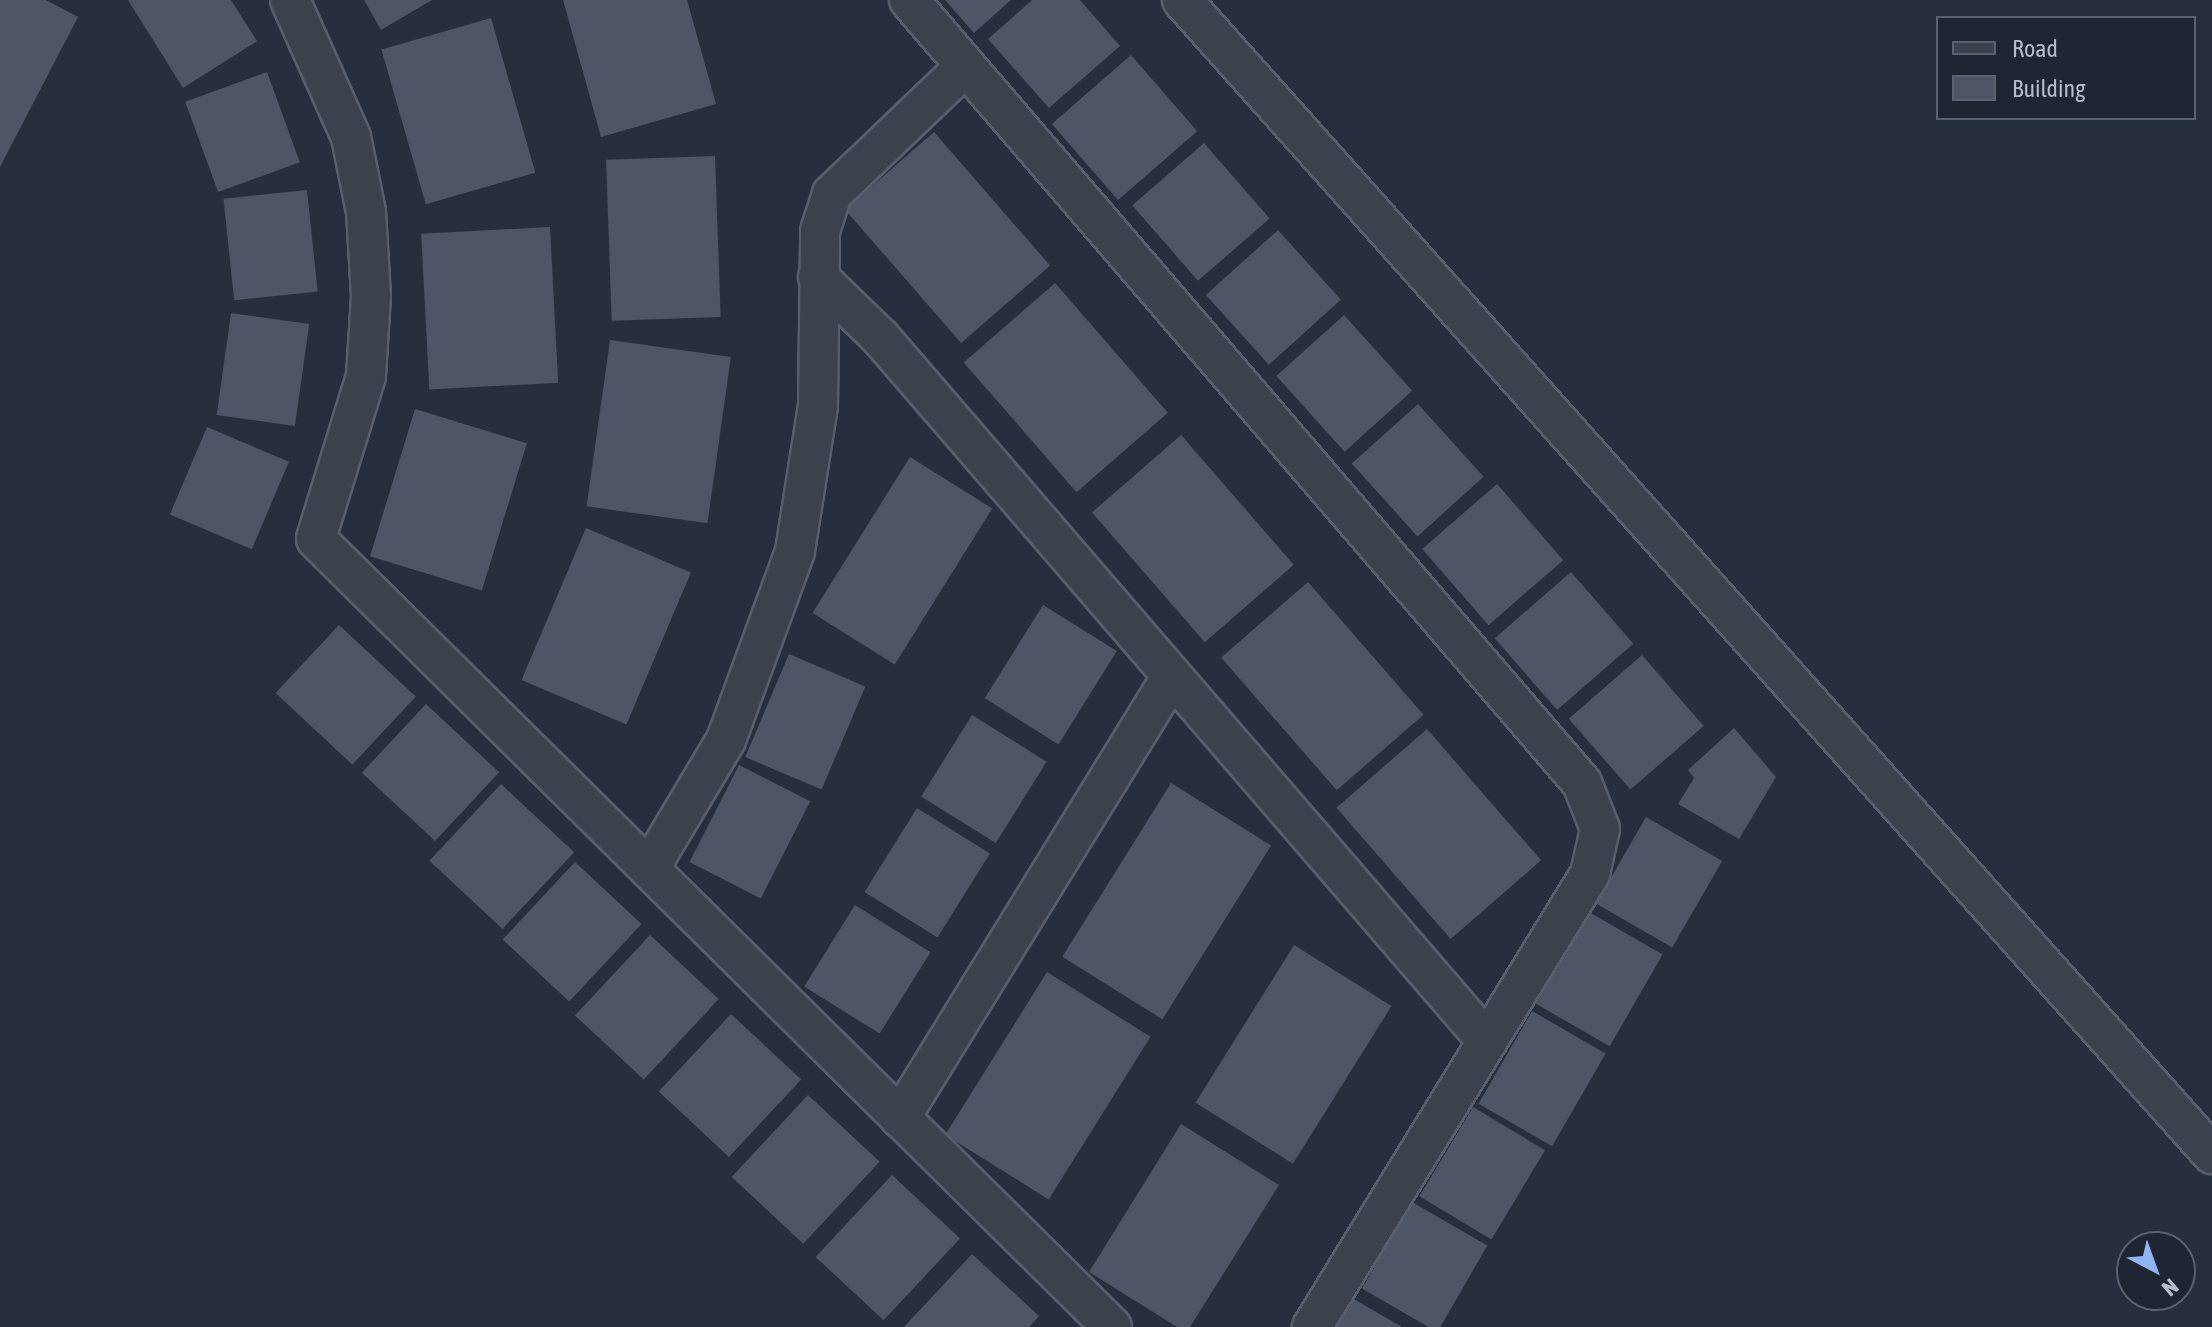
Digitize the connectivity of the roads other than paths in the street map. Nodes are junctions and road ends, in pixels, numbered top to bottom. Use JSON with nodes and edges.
{"nodes":[{"id":1,"x":290,"y":0,"type":"edge"},
{"id":2,"x":909,"y":0,"type":"edge"},
{"id":3,"x":1182,"y":0,"type":"edge"},
{"id":4,"x":966,"y":66,"type":"junction"},
{"id":5,"x":818,"y":277,"type":"junction"},
{"id":6,"x":1172,"y":676,"type":"junction"},
{"id":7,"x":649,"y":869,"type":"junction"},
{"id":8,"x":1487,"y":1041,"type":"junction"},
{"id":9,"x":900,"y":1118,"type":"junction"},
{"id":10,"x":2212,"y":1154,"type":"edge"},
{"id":11,"x":1112,"y":1327,"type":"edge"},
{"id":12,"x":1312,"y":1327,"type":"edge"}],
"edges":[{"from":1,"to":7,"type":"street"},
{"from":2,"to":4,"type":"street"},
{"from":3,"to":10,"type":"street"},
{"from":4,"to":5,"type":"street"},
{"from":4,"to":8,"type":"street"},
{"from":5,"to":6,"type":"street"},
{"from":5,"to":7,"type":"street"},
{"from":6,"to":8,"type":"street"},
{"from":6,"to":9,"type":"street"},
{"from":7,"to":9,"type":"street"},
{"from":8,"to":12,"type":"street"},
{"from":9,"to":11,"type":"street"}]}
